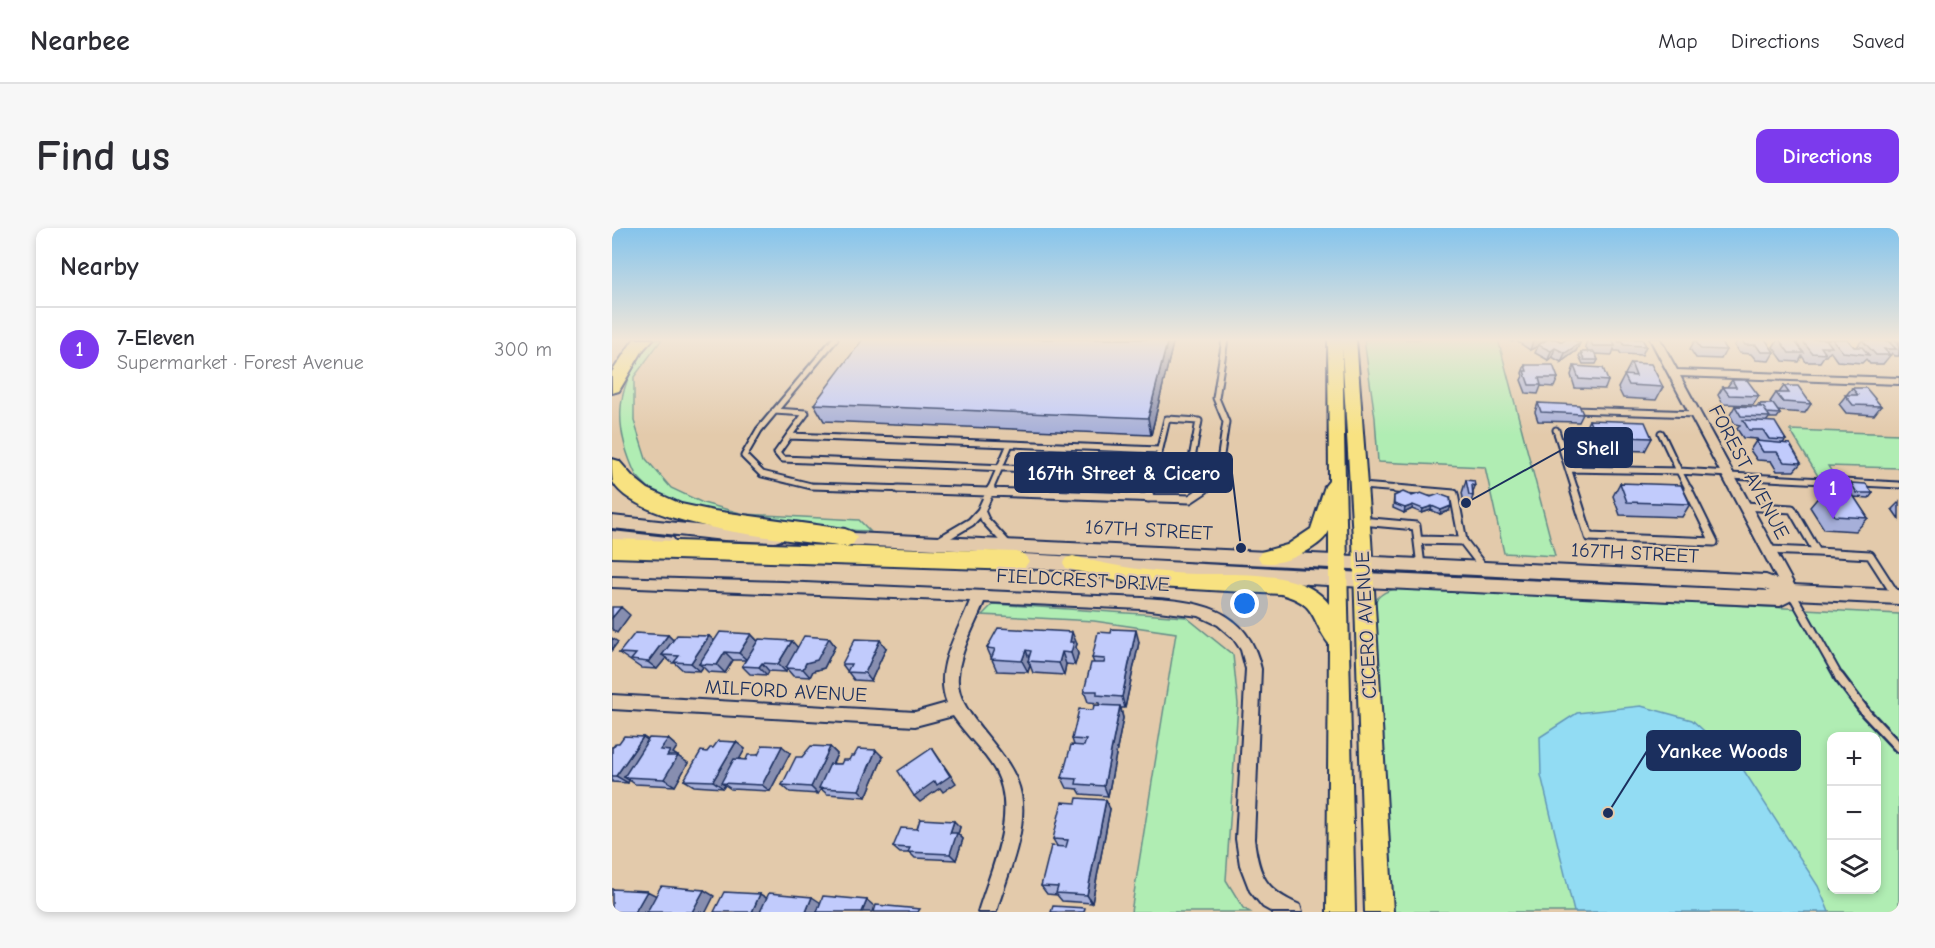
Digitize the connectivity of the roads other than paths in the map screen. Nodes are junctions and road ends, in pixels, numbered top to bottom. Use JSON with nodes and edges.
{"nodes":[{"id":1,"x":622,"y":371,"type":"edge"},
{"id":2,"x":808,"y":371,"type":"edge"},
{"id":3,"x":1220,"y":371,"type":"edge"},
{"id":4,"x":1336,"y":371,"type":"edge"},
{"id":5,"x":1351,"y":371,"type":"edge"},
{"id":6,"x":1672,"y":371,"type":"edge"},
{"id":7,"x":1674,"y":374,"type":"junction"},
{"id":8,"x":1899,"y":381,"type":"edge"},
{"id":9,"x":612,"y":387,"type":"edge"},
{"id":10,"x":1566,"y":410,"type":"edge"},
{"id":11,"x":774,"y":411,"type":"junction"},
{"id":12,"x":1697,"y":414,"type":"junction"},
{"id":13,"x":1556,"y":429,"type":"dead end"},
{"id":14,"x":1661,"y":434,"type":"dead end"},
{"id":15,"x":789,"y":436,"type":"junction"},
{"id":16,"x":1010,"y":444,"type":"junction"},
{"id":17,"x":1159,"y":450,"type":"junction"},
{"id":18,"x":612,"y":466,"type":"edge"},
{"id":19,"x":999,"y":469,"type":"junction"},
{"id":20,"x":1568,"y":469,"type":"junction"},
{"id":21,"x":1339,"y":470,"type":"junction"},
{"id":22,"x":1679,"y":471,"type":"junction"},
{"id":23,"x":1153,"y":474,"type":"junction"},
{"id":24,"x":1729,"y":475,"type":"junction"},
{"id":25,"x":1899,"y":485,"type":"edge"},
{"id":26,"x":1358,"y":486,"type":"junction"},
{"id":27,"x":989,"y":492,"type":"junction"},
{"id":28,"x":1148,"y":498,"type":"junction"},
{"id":29,"x":1745,"y":506,"type":"junction"},
{"id":30,"x":981,"y":511,"type":"junction"},
{"id":31,"x":1361,"y":521,"type":"junction"},
{"id":32,"x":612,"y":522,"type":"edge"},
{"id":33,"x":612,"y":537,"type":"edge"},
{"id":34,"x":845,"y":538,"type":"junction"},
{"id":35,"x":1418,"y":540,"type":"junction"},
{"id":36,"x":1463,"y":541,"type":"junction"},
{"id":37,"x":936,"y":543,"type":"junction"},
{"id":38,"x":612,"y":548,"type":"edge"},
{"id":39,"x":1768,"y":550,"type":"junction"},
{"id":40,"x":1817,"y":552,"type":"junction"},
{"id":41,"x":1013,"y":554,"type":"junction"},
{"id":42,"x":1268,"y":557,"type":"junction"},
{"id":43,"x":1073,"y":563,"type":"junction"},
{"id":44,"x":1421,"y":566,"type":"junction"},
{"id":45,"x":1484,"y":568,"type":"junction"},
{"id":46,"x":1339,"y":570,"type":"junction"},
{"id":47,"x":1363,"y":572,"type":"junction"},
{"id":48,"x":612,"y":582,"type":"edge"},
{"id":49,"x":1791,"y":592,"type":"junction"},
{"id":50,"x":979,"y":596,"type":"junction"},
{"id":51,"x":1898,"y":597,"type":"edge"},
{"id":52,"x":1338,"y":645,"type":"junction"},
{"id":53,"x":612,"y":702,"type":"edge"},
{"id":54,"x":956,"y":708,"type":"junction"},
{"id":55,"x":1899,"y":748,"type":"edge"},
{"id":56,"x":987,"y":912,"type":"edge"},
{"id":57,"x":1293,"y":912,"type":"edge"},
{"id":58,"x":1341,"y":912,"type":"edge"},
{"id":59,"x":1379,"y":912,"type":"edge"}],
"edges":[{"from":1,"to":9,"type":"highway"},
{"from":2,"to":11,"type":"lane"},
{"from":3,"to":28,"type":"lane"},
{"from":4,"to":21,"type":"main road","name":"CICERO AVENUE"},
{"from":5,"to":26,"type":"main road","name":"CICERO AVENUE"},
{"from":6,"to":7,"type":"street","name":"FOREST AVENUE"},
{"from":7,"to":8,"type":"street"},
{"from":7,"to":12,"type":"street","name":"FOREST AVENUE"},
{"from":10,"to":12,"type":"lane"},
{"from":11,"to":15,"type":"lane"},
{"from":11,"to":27,"type":"lane"},
{"from":12,"to":24,"type":"street","name":"FOREST AVENUE"},
{"from":13,"to":20,"type":"lane"},
{"from":14,"to":22,"type":"lane"},
{"from":15,"to":16,"type":"lane"},
{"from":15,"to":19,"type":"lane"},
{"from":16,"to":17,"type":"lane"},
{"from":16,"to":19,"type":"lane"},
{"from":17,"to":23,"type":"lane"},
{"from":17,"to":23,"type":"lane"},
{"from":18,"to":34,"type":"highway"},
{"from":19,"to":23,"type":"lane"},
{"from":19,"to":27,"type":"lane"},
{"from":20,"to":22,"type":"lane"},
{"from":20,"to":22,"type":"lane"},
{"from":21,"to":42,"type":"main road"},
{"from":21,"to":46,"type":"main road","name":"CICERO AVENUE"},
{"from":22,"to":24,"type":"lane"},
{"from":23,"to":28,"type":"lane"},
{"from":24,"to":25,"type":"lane"},
{"from":24,"to":29,"type":"street","name":"FOREST AVENUE"},
{"from":26,"to":31,"type":"main road","name":"CICERO AVENUE"},
{"from":26,"to":36,"type":"lane"},
{"from":27,"to":28,"type":"lane"},
{"from":27,"to":30,"type":"lane"},
{"from":29,"to":39,"type":"street","name":"FOREST AVENUE"},
{"from":29,"to":40,"type":"lane"},
{"from":30,"to":37,"type":"lane"},
{"from":30,"to":41,"type":"lane"},
{"from":31,"to":35,"type":"lane"},
{"from":31,"to":47,"type":"main road","name":"CICERO AVENUE"},
{"from":32,"to":34,"type":"main road","name":"167TH STREET"},
{"from":33,"to":41,"type":"main road","name":"167TH STREET"},
{"from":34,"to":37,"type":"main road","name":"167TH STREET"},
{"from":35,"to":36,"type":"lane"},
{"from":35,"to":44,"type":"lane"},
{"from":36,"to":45,"type":"lane"},
{"from":37,"to":41,"type":"main road","name":"167TH STREET"},
{"from":38,"to":41,"type":"highway"},
{"from":39,"to":40,"type":"lane"},
{"from":39,"to":49,"type":"street","name":"FOREST AVENUE"},
{"from":40,"to":51,"type":"lane"},
{"from":41,"to":42,"type":"main road","name":"167TH STREET"},
{"from":41,"to":43,"type":"main road","name":"167TH STREET"},
{"from":42,"to":46,"type":"main road","name":"167TH STREET"},
{"from":43,"to":46,"type":"main road","name":"167TH STREET"},
{"from":43,"to":52,"type":"main road"},
{"from":44,"to":45,"type":"main road","name":"167TH STREET"},
{"from":44,"to":47,"type":"main road","name":"167TH STREET"},
{"from":45,"to":49,"type":"main road","name":"167TH STREET"},
{"from":46,"to":47,"type":"main road","name":"167TH STREET"},
{"from":46,"to":52,"type":"main road","name":"CICERO AVENUE"},
{"from":47,"to":49,"type":"main road","name":"167TH STREET"},
{"from":47,"to":59,"type":"main road","name":"CICERO AVENUE"},
{"from":48,"to":50,"type":"street","name":"FIELDCREST DRIVE"},
{"from":49,"to":51,"type":"main road","name":"167TH STREET"},
{"from":49,"to":55,"type":"lane"},
{"from":50,"to":54,"type":"street"},
{"from":50,"to":57,"type":"street","name":"FIELDCREST DRIVE"},
{"from":52,"to":58,"type":"main road","name":"CICERO AVENUE"},
{"from":53,"to":54,"type":"street","name":"MILFORD AVENUE"},
{"from":54,"to":56,"type":"street"}]}
